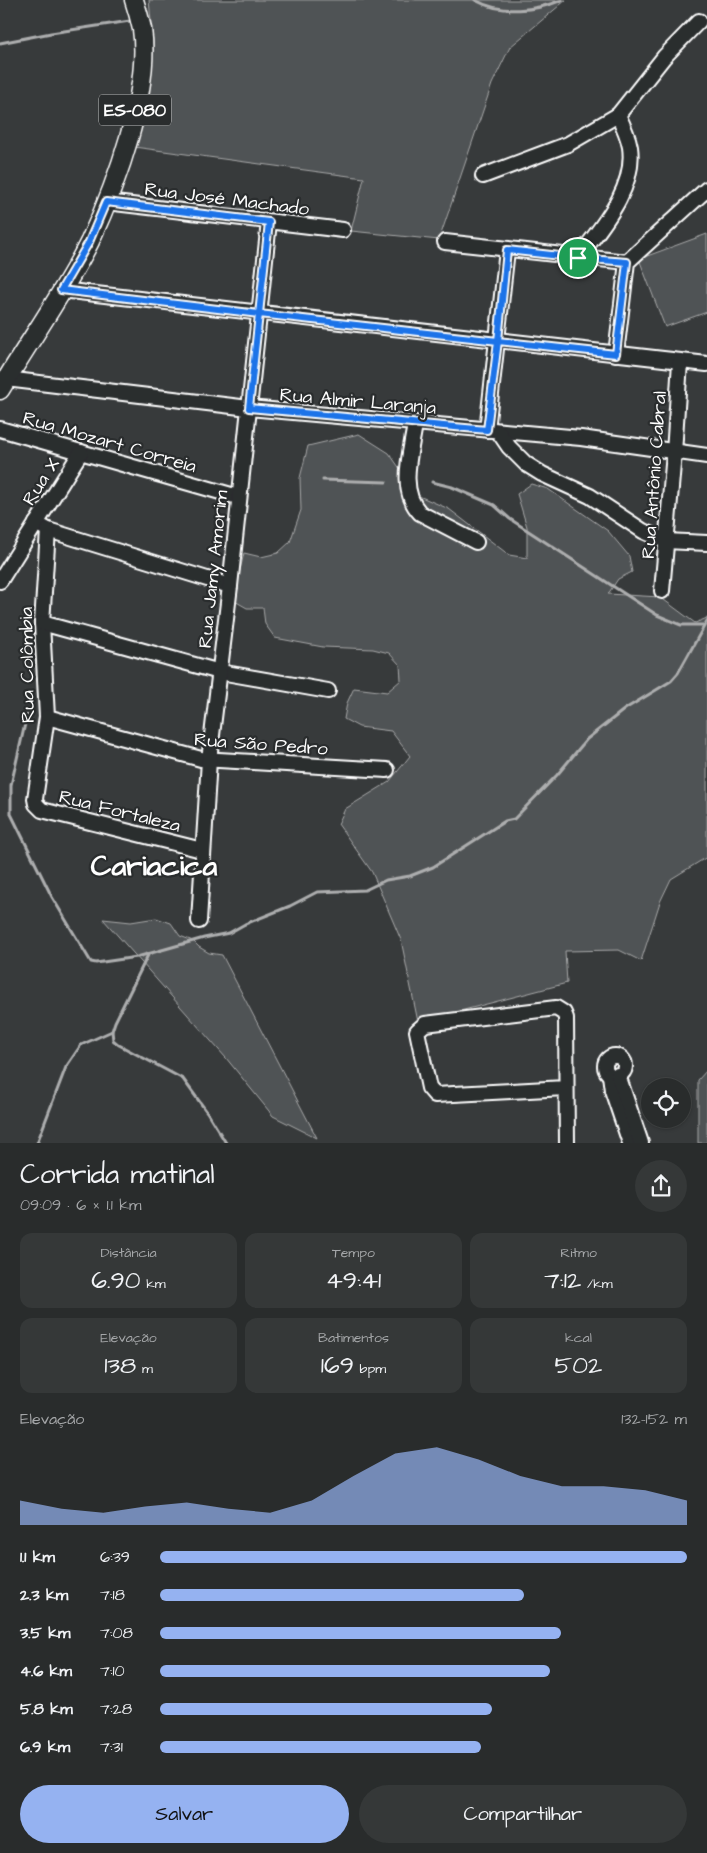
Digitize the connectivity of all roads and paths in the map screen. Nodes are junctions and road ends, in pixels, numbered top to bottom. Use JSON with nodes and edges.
{"nodes":[{"id":1,"x":134,"y":0,"type":"edge"},
{"id":2,"x":699,"y":21,"type":"dead end"},
{"id":3,"x":618,"y":114,"type":"junction"},
{"id":4,"x":483,"y":176,"type":"dead end"},
{"id":5,"x":707,"y":188,"type":"edge"},
{"id":6,"x":106,"y":202,"type":"junction"},
{"id":7,"x":269,"y":222,"type":"junction"},
{"id":8,"x":342,"y":230,"type":"dead end"},
{"id":9,"x":444,"y":242,"type":"dead end"},
{"id":10,"x":507,"y":250,"type":"junction"},
{"id":11,"x":578,"y":258,"type":"junction"},
{"id":12,"x":627,"y":262,"type":"junction"},
{"id":13,"x":61,"y":290,"type":"junction"},
{"id":14,"x":259,"y":314,"type":"junction"},
{"id":15,"x":498,"y":341,"type":"junction"},
{"id":16,"x":616,"y":354,"type":"junction"},
{"id":17,"x":680,"y":362,"type":"junction"},
{"id":18,"x":707,"y":364,"type":"edge"},
{"id":19,"x":3,"y":385,"type":"edge"},
{"id":20,"x":249,"y":408,"type":"junction"},
{"id":21,"x":415,"y":424,"type":"junction"},
{"id":22,"x":0,"y":429,"type":"edge"},
{"id":23,"x":492,"y":430,"type":"junction"},
{"id":24,"x":81,"y":452,"type":"junction"},
{"id":25,"x":674,"y":453,"type":"junction"},
{"id":26,"x":707,"y":456,"type":"edge"},
{"id":27,"x":238,"y":497,"type":"junction"},
{"id":28,"x":36,"y":523,"type":"junction"},
{"id":29,"x":48,"y":530,"type":"junction"},
{"id":30,"x":666,"y":541,"type":"junction"},
{"id":31,"x":476,"y":542,"type":"dead end"},
{"id":32,"x":707,"y":543,"type":"edge"},
{"id":33,"x":0,"y":580,"type":"edge"},
{"id":34,"x":230,"y":586,"type":"junction"},
{"id":35,"x":662,"y":591,"type":"dead end"},
{"id":36,"x":42,"y":622,"type":"junction"},
{"id":37,"x":220,"y":672,"type":"junction"},
{"id":38,"x":328,"y":690,"type":"dead end"},
{"id":39,"x":48,"y":717,"type":"junction"},
{"id":40,"x":209,"y":760,"type":"junction"},
{"id":41,"x":387,"y":770,"type":"dead end"},
{"id":42,"x":35,"y":799,"type":"joint"},
{"id":43,"x":202,"y":850,"type":"junction"},
{"id":44,"x":199,"y":921,"type":"dead end"},
{"id":45,"x":565,"y":1088,"type":"junction"},
{"id":46,"x":567,"y":1143,"type":"edge"},
{"id":47,"x":630,"y":1143,"type":"edge"},
{"id":48,"x":641,"y":1143,"type":"edge"}],
"edges":[{"from":1,"to":6,"type":"main road","number":"ES-080"},
{"from":2,"to":3,"type":"street"},
{"from":3,"to":4,"type":"street"},
{"from":3,"to":11,"type":"street"},
{"from":5,"to":12,"type":"street"},
{"from":6,"to":7,"type":"street","name":"Rua José Machado"},
{"from":6,"to":13,"type":"main road","number":"ES-080"},
{"from":7,"to":8,"type":"street","name":"Rua José Machado"},
{"from":7,"to":14,"type":"street","name":"Rua Jamy Amorim"},
{"from":9,"to":10,"type":"street"},
{"from":10,"to":11,"type":"street"},
{"from":10,"to":15,"type":"street"},
{"from":11,"to":12,"type":"street"},
{"from":12,"to":16,"type":"street"},
{"from":13,"to":14,"type":"street"},
{"from":13,"to":19,"type":"main road","number":"ES-080"},
{"from":14,"to":15,"type":"street"},
{"from":14,"to":20,"type":"street","name":"Rua Jamy Amorim"},
{"from":15,"to":16,"type":"street"},
{"from":15,"to":23,"type":"street"},
{"from":16,"to":17,"type":"street"},
{"from":17,"to":18,"type":"street"},
{"from":17,"to":25,"type":"street","name":"Rua Antônio Cabral"},
{"from":19,"to":20,"type":"street","name":"Rua Almir Laranja"},
{"from":20,"to":21,"type":"street","name":"Rua Almir Laranja"},
{"from":20,"to":27,"type":"street","name":"Rua Jamy Amorim"},
{"from":21,"to":23,"type":"street","name":"Rua Almir Laranja"},
{"from":21,"to":31,"type":"street"},
{"from":22,"to":24,"type":"street","name":"Rua Mozart Correia"},
{"from":23,"to":25,"type":"street","name":"Rua Almir Laranja"},
{"from":23,"to":30,"type":"street"},
{"from":24,"to":27,"type":"street","name":"Rua Mozart Correia"},
{"from":24,"to":28,"type":"street","name":"Rua X"},
{"from":25,"to":26,"type":"street","name":"Rua Almir Laranja"},
{"from":25,"to":30,"type":"street","name":"Rua Antônio Cabral"},
{"from":27,"to":34,"type":"street","name":"Rua Jamy Amorim"},
{"from":28,"to":29,"type":"street"},
{"from":28,"to":33,"type":"street","name":"Rua X"},
{"from":29,"to":34,"type":"street"},
{"from":29,"to":36,"type":"street","name":"Rua Colômbia"},
{"from":30,"to":32,"type":"street"},
{"from":30,"to":35,"type":"street","name":"Rua Antônio Cabral"},
{"from":34,"to":37,"type":"street","name":"Rua Jamy Amorim"},
{"from":36,"to":37,"type":"street"},
{"from":36,"to":39,"type":"street","name":"Rua Colômbia"},
{"from":37,"to":38,"type":"street"},
{"from":37,"to":40,"type":"street","name":"Rua Jamy Amorim"},
{"from":39,"to":40,"type":"street","name":"Rua São Pedro"},
{"from":39,"to":42,"type":"street","name":"Rua Colômbia"},
{"from":40,"to":41,"type":"street","name":"Rua São Pedro"},
{"from":40,"to":43,"type":"street","name":"Rua Jamy Amorim"},
{"from":42,"to":43,"type":"street","name":"Rua Fortaleza"},
{"from":43,"to":44,"type":"street","name":"Rua Jamy Amorim"},
{"from":45,"to":45,"type":"street"},
{"from":45,"to":46,"type":"street"},
{"from":47,"to":48,"type":"street"}]}
